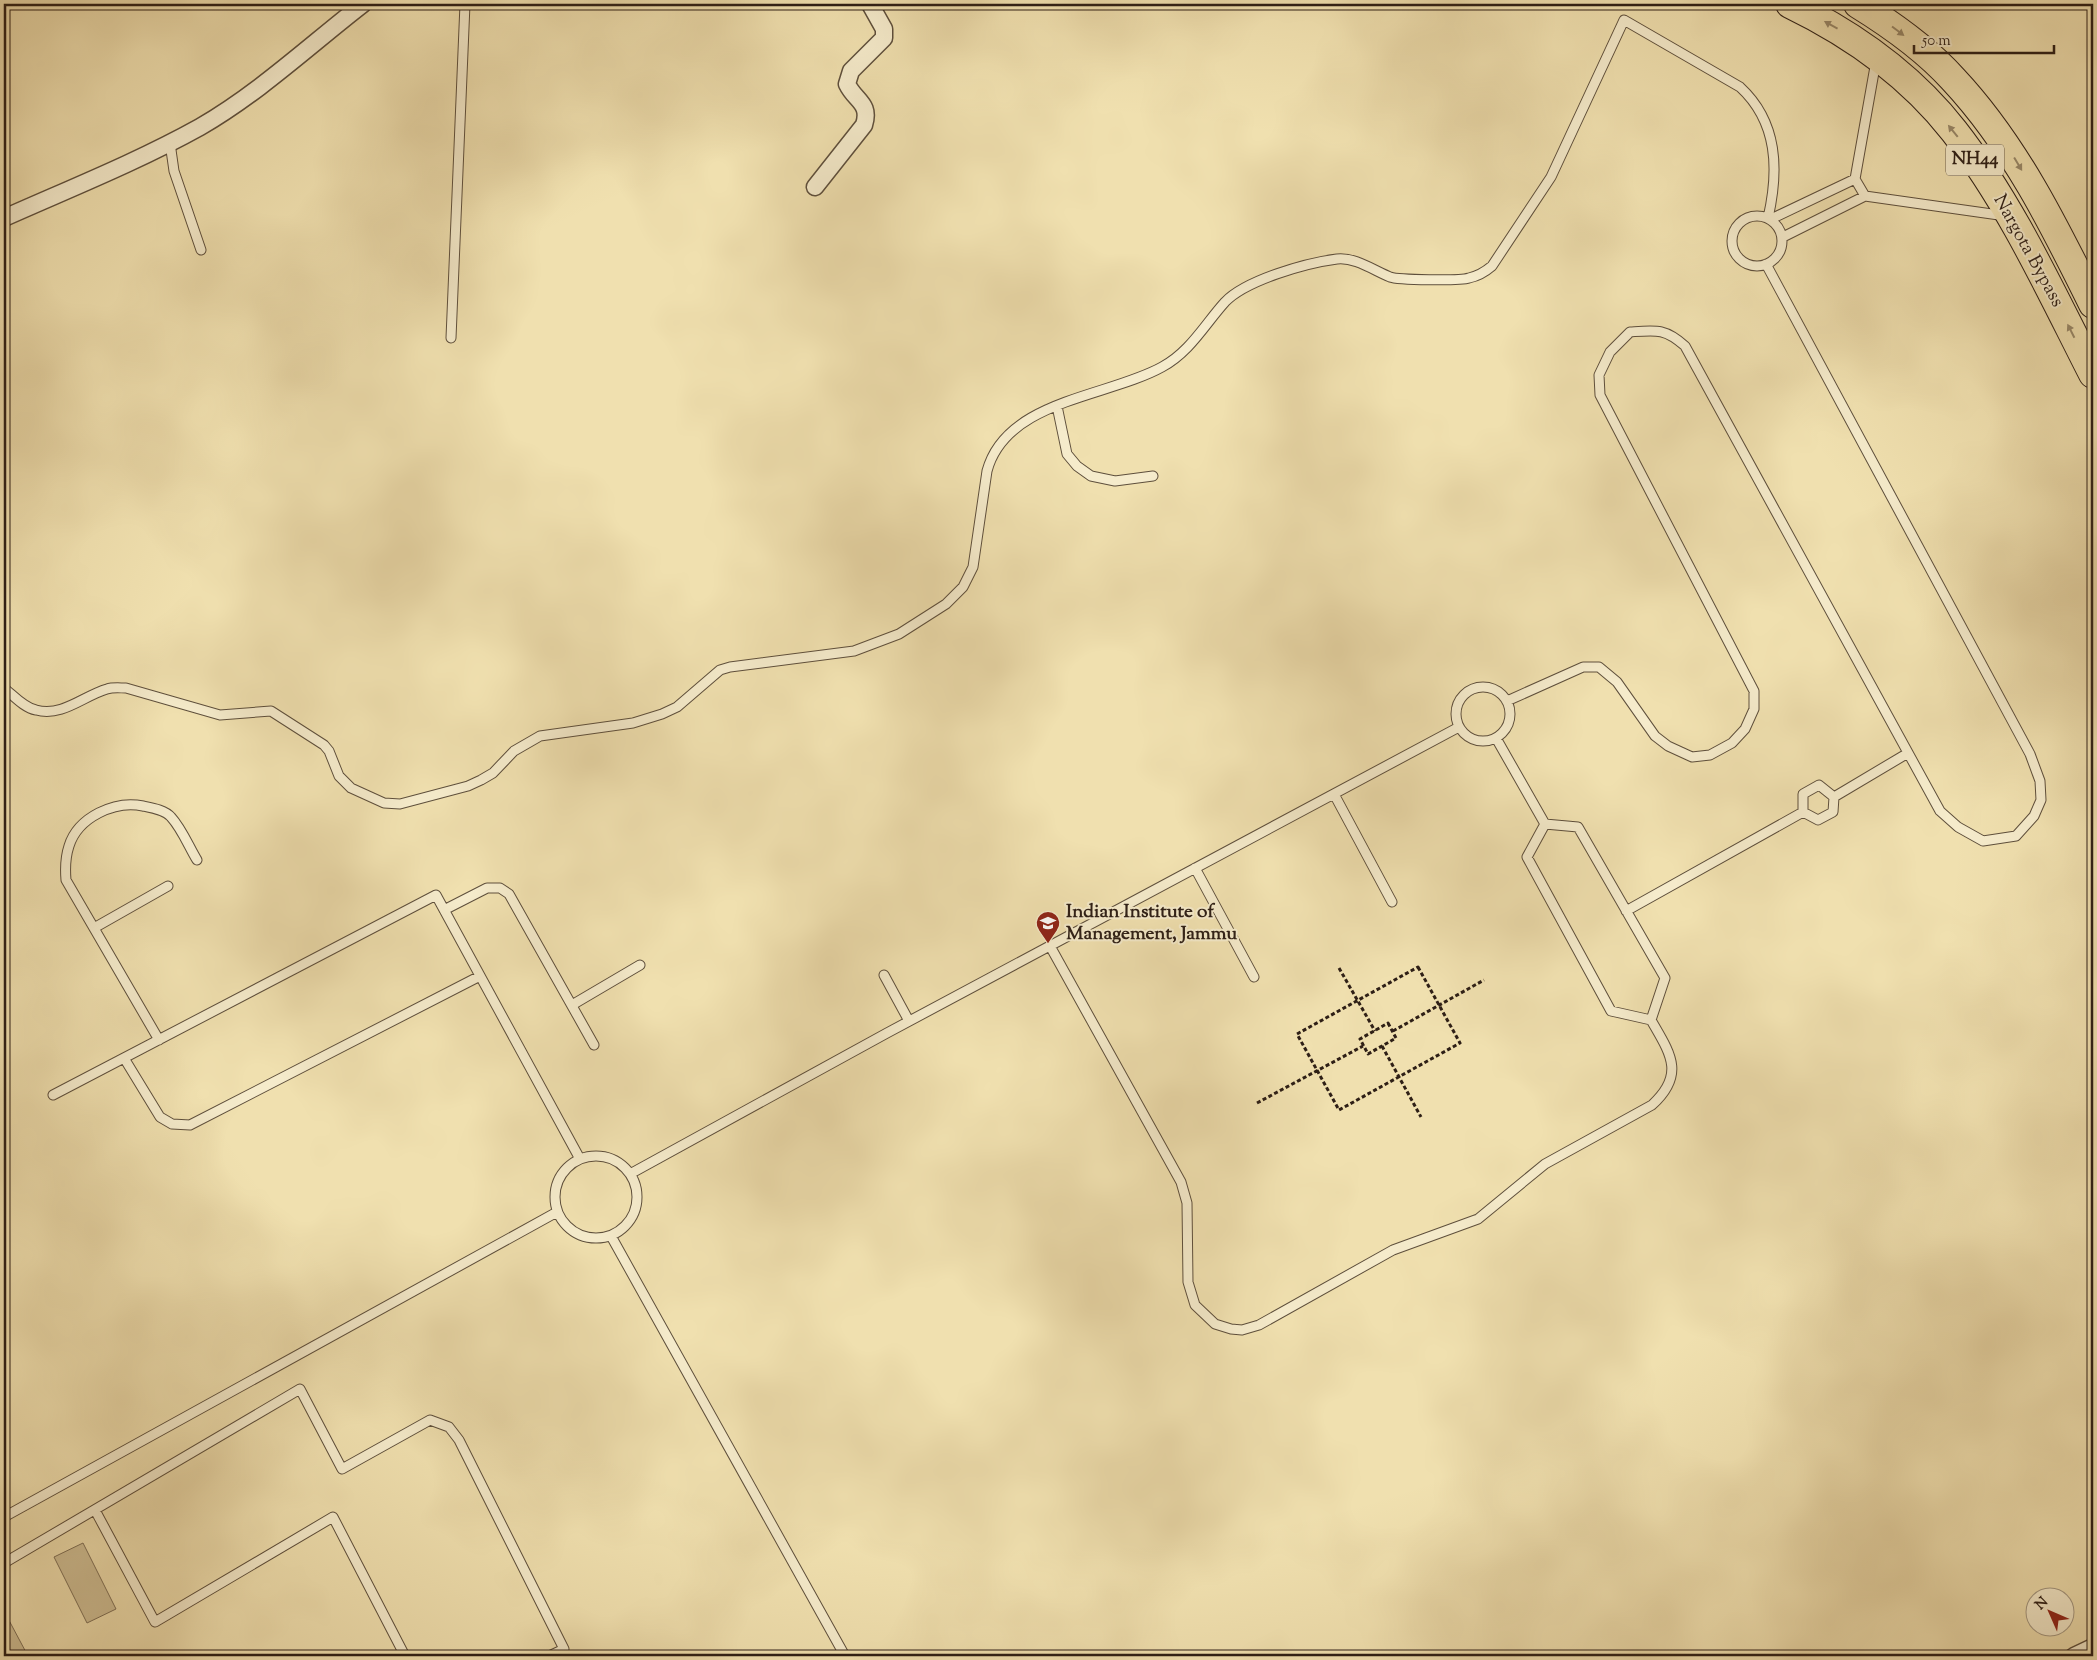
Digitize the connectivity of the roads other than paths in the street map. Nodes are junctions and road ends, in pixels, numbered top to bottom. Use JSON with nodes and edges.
{"nodes":[{"id":1,"x":363,"y":4,"type":"edge"},
{"id":2,"x":465,"y":4,"type":"edge"},
{"id":3,"x":870,"y":4,"type":"edge"},
{"id":4,"x":1790,"y":4,"type":"edge"},
{"id":5,"x":1858,"y":4,"type":"edge"},
{"id":6,"x":1876,"y":56,"type":"junction"},
{"id":7,"x":170,"y":143,"type":"junction"},
{"id":8,"x":1855,"y":178,"type":"junction"},
{"id":9,"x":815,"y":187,"type":"dead end"},
{"id":10,"x":1864,"y":196,"type":"junction"},
{"id":11,"x":2010,"y":216,"type":"junction"},
{"id":12,"x":4,"y":218,"type":"edge"},
{"id":13,"x":1770,"y":218,"type":"junction"},
{"id":14,"x":1783,"y":237,"type":"junction"},
{"id":15,"x":200,"y":250,"type":"dead end"},
{"id":16,"x":1766,"y":264,"type":"junction"},
{"id":17,"x":2093,"y":304,"type":"edge"},
{"id":18,"x":451,"y":338,"type":"dead end"},
{"id":19,"x":2093,"y":374,"type":"edge"},
{"id":20,"x":1057,"y":406,"type":"junction"},
{"id":21,"x":1153,"y":476,"type":"dead end"},
{"id":22,"x":4,"y":688,"type":"edge"},
{"id":23,"x":1507,"y":700,"type":"junction"},
{"id":24,"x":1459,"y":728,"type":"junction"},
{"id":25,"x":1496,"y":738,"type":"junction"},
{"id":26,"x":1908,"y":753,"type":"junction"},
{"id":27,"x":1334,"y":794,"type":"junction"},
{"id":28,"x":1834,"y":797,"type":"junction"},
{"id":29,"x":1802,"y":812,"type":"junction"},
{"id":30,"x":1545,"y":824,"type":"junction"},
{"id":31,"x":197,"y":860,"type":"dead end"},
{"id":32,"x":1195,"y":868,"type":"junction"},
{"id":33,"x":168,"y":886,"type":"dead end"},
{"id":34,"x":1392,"y":902,"type":"dead end"},
{"id":35,"x":444,"y":910,"type":"junction"},
{"id":36,"x":1626,"y":911,"type":"junction"},
{"id":37,"x":94,"y":928,"type":"junction"},
{"id":38,"x":1050,"y":946,"type":"junction"},
{"id":39,"x":640,"y":966,"type":"dead end"},
{"id":40,"x":884,"y":975,"type":"dead end"},
{"id":41,"x":480,"y":976,"type":"junction"},
{"id":42,"x":1254,"y":977,"type":"dead end"},
{"id":43,"x":572,"y":1005,"type":"junction"},
{"id":44,"x":1651,"y":1020,"type":"junction"},
{"id":45,"x":909,"y":1021,"type":"junction"},
{"id":46,"x":159,"y":1040,"type":"junction"},
{"id":47,"x":594,"y":1045,"type":"dead end"},
{"id":48,"x":124,"y":1058,"type":"junction"},
{"id":49,"x":54,"y":1095,"type":"dead end"},
{"id":50,"x":580,"y":1159,"type":"junction"},
{"id":51,"x":630,"y":1174,"type":"junction"},
{"id":52,"x":557,"y":1212,"type":"junction"},
{"id":53,"x":611,"y":1236,"type":"junction"},
{"id":54,"x":95,"y":1510,"type":"junction"},
{"id":55,"x":4,"y":1517,"type":"edge"},
{"id":56,"x":4,"y":1563,"type":"edge"},
{"id":57,"x":2093,"y":1647,"type":"edge"},
{"id":58,"x":564,"y":1652,"type":"edge"},
{"id":59,"x":405,"y":1656,"type":"edge"},
{"id":60,"x":549,"y":1656,"type":"edge"},
{"id":61,"x":846,"y":1656,"type":"edge"},
{"id":62,"x":2074,"y":1656,"type":"edge"}],
"edges":[{"from":1,"to":7,"type":"street"},
{"from":2,"to":18,"type":"lane"},
{"from":3,"to":9,"type":"street"},
{"from":6,"to":4,"type":"highway","name":"Nargota Bypass","number":"NH44","one_way":true},
{"from":5,"to":17,"type":"highway","name":"Nargota Bypass","number":"NH44","one_way":true},
{"from":6,"to":8,"type":"lane"},
{"from":11,"to":6,"type":"highway","name":"Nargota Bypass","number":"NH44","one_way":true},
{"from":7,"to":12,"type":"street"},
{"from":7,"to":15,"type":"lane"},
{"from":8,"to":10,"type":"lane"},
{"from":8,"to":13,"type":"lane"},
{"from":10,"to":11,"type":"lane"},
{"from":10,"to":14,"type":"lane"},
{"from":19,"to":11,"type":"highway","name":"Nargota Bypass","number":"NH44","one_way":true},
{"from":13,"to":14,"type":"lane"},
{"from":13,"to":16,"type":"lane"},
{"from":13,"to":20,"type":"lane"},
{"from":14,"to":16,"type":"lane"},
{"from":16,"to":26,"type":"lane"},
{"from":20,"to":21,"type":"lane"},
{"from":20,"to":22,"type":"lane"},
{"from":23,"to":24,"type":"lane"},
{"from":23,"to":25,"type":"lane"},
{"from":23,"to":26,"type":"lane"},
{"from":24,"to":25,"type":"lane"},
{"from":24,"to":27,"type":"lane"},
{"from":25,"to":30,"type":"lane"},
{"from":26,"to":28,"type":"lane"},
{"from":27,"to":32,"type":"lane"},
{"from":27,"to":34,"type":"lane"},
{"from":28,"to":29,"type":"lane"},
{"from":28,"to":29,"type":"lane"},
{"from":29,"to":36,"type":"lane"},
{"from":30,"to":36,"type":"lane"},
{"from":30,"to":44,"type":"lane"},
{"from":31,"to":37,"type":"lane"},
{"from":32,"to":38,"type":"lane"},
{"from":32,"to":42,"type":"lane"},
{"from":33,"to":37,"type":"lane"},
{"from":35,"to":41,"type":"lane"},
{"from":35,"to":43,"type":"lane"},
{"from":35,"to":46,"type":"lane"},
{"from":36,"to":44,"type":"lane"},
{"from":37,"to":46,"type":"lane"},
{"from":38,"to":44,"type":"lane"},
{"from":38,"to":45,"type":"lane"},
{"from":39,"to":43,"type":"lane"},
{"from":40,"to":45,"type":"lane"},
{"from":41,"to":48,"type":"lane"},
{"from":41,"to":50,"type":"lane"},
{"from":43,"to":47,"type":"lane"},
{"from":45,"to":51,"type":"lane"},
{"from":46,"to":48,"type":"lane"},
{"from":48,"to":49,"type":"lane"},
{"from":50,"to":51,"type":"lane"},
{"from":50,"to":52,"type":"lane"},
{"from":51,"to":53,"type":"lane"},
{"from":52,"to":53,"type":"lane"},
{"from":52,"to":55,"type":"lane"},
{"from":53,"to":61,"type":"lane"},
{"from":54,"to":56,"type":"lane"},
{"from":54,"to":58,"type":"lane"},
{"from":54,"to":59,"type":"lane"},
{"from":57,"to":62,"type":"street"},
{"from":58,"to":60,"type":"lane"}]}
